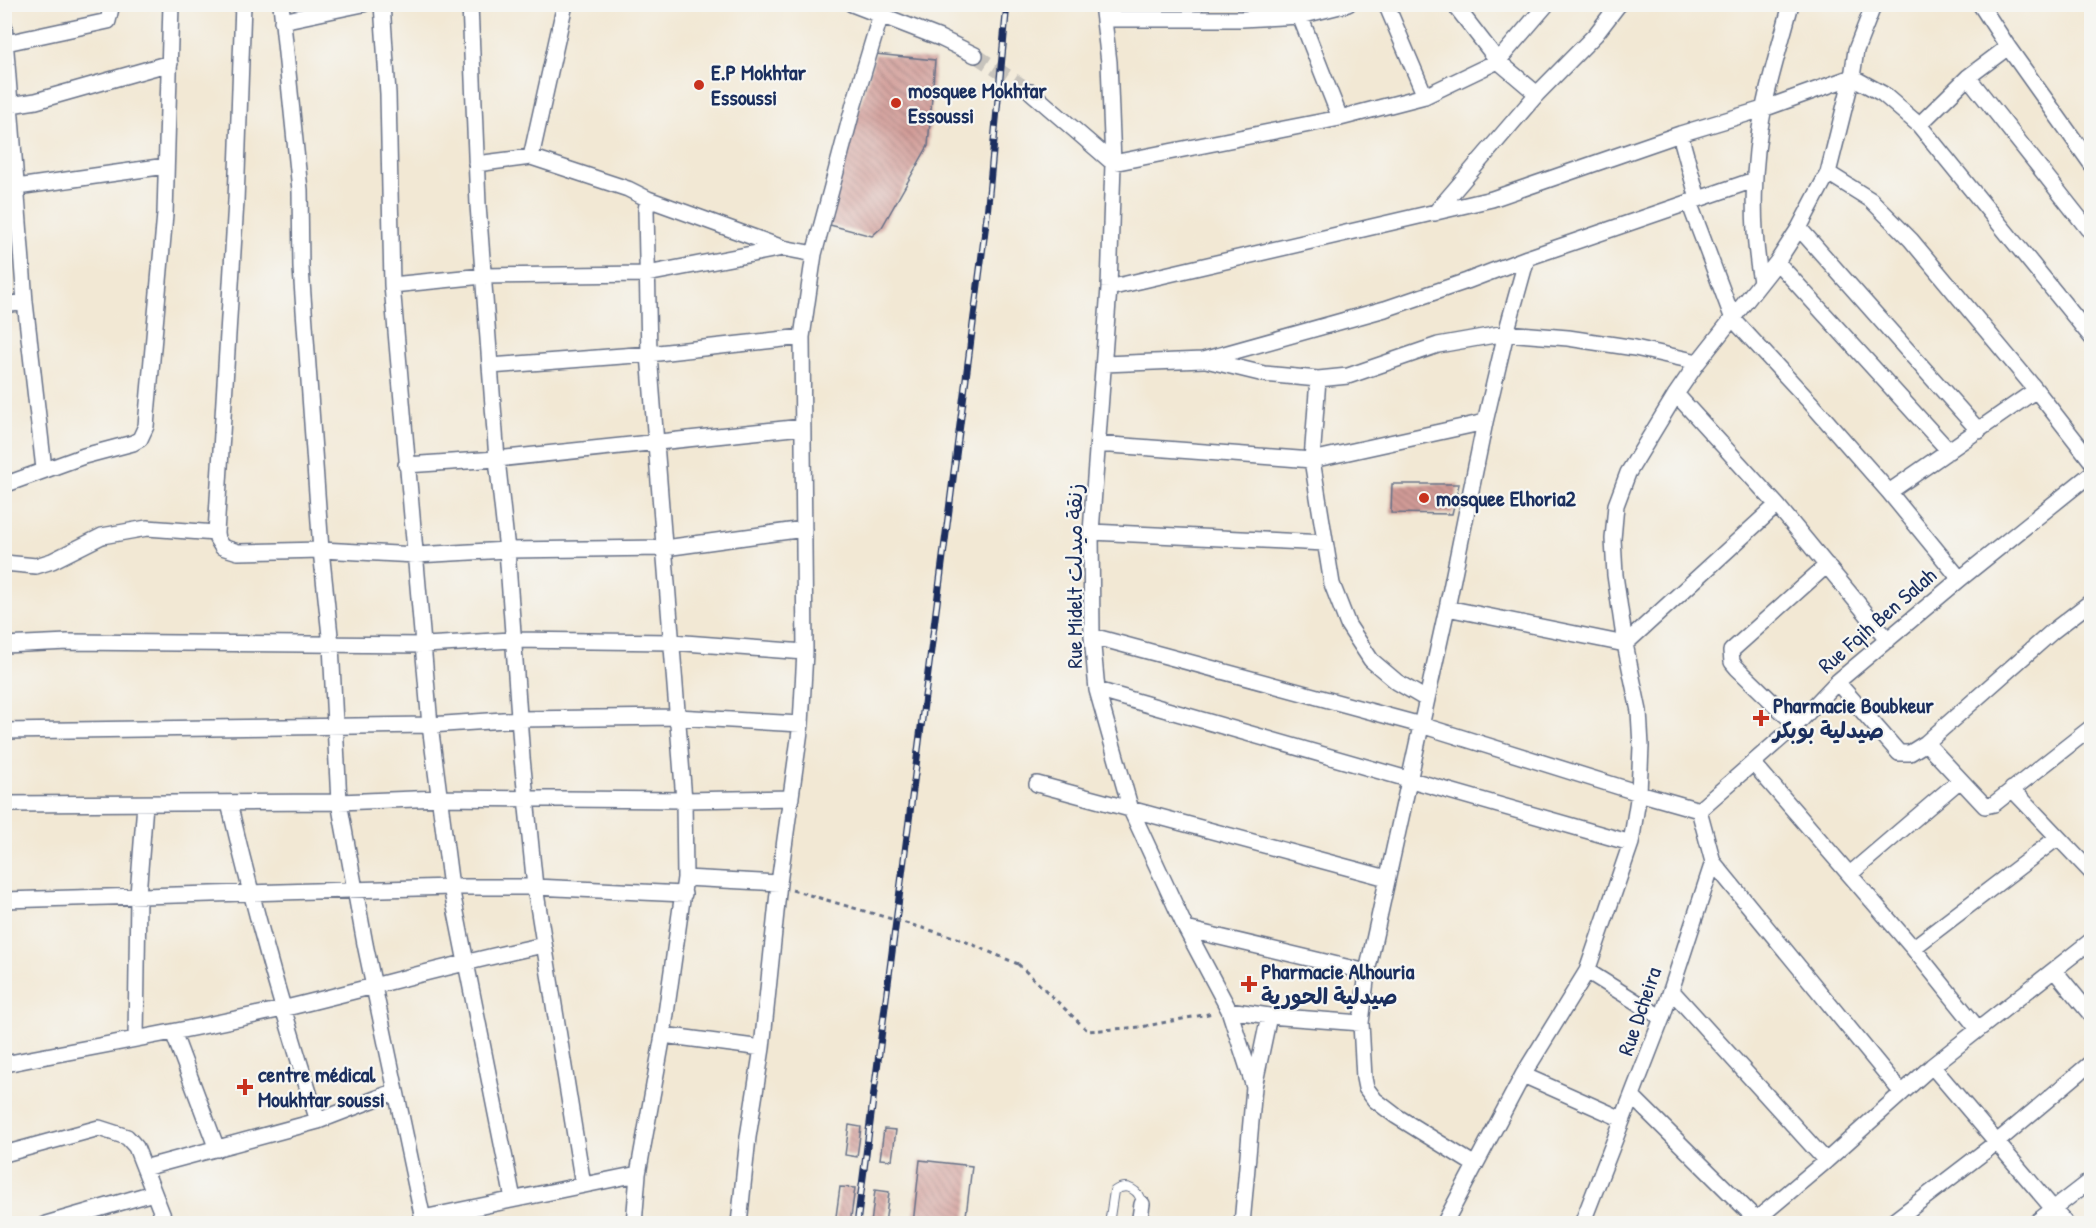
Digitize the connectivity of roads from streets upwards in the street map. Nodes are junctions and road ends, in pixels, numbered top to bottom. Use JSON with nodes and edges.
{"nodes":[{"id":1,"x":110,"y":4,"type":"edge"},
{"id":2,"x":171,"y":4,"type":"edge"},
{"id":3,"x":243,"y":4,"type":"edge"},
{"id":4,"x":281,"y":4,"type":"edge"},
{"id":5,"x":363,"y":4,"type":"edge"},
{"id":6,"x":382,"y":4,"type":"edge"},
{"id":7,"x":470,"y":4,"type":"edge"},
{"id":8,"x":565,"y":4,"type":"edge"},
{"id":9,"x":852,"y":4,"type":"edge"},
{"id":10,"x":1348,"y":4,"type":"edge"},
{"id":11,"x":1386,"y":4,"type":"edge"},
{"id":12,"x":1454,"y":4,"type":"edge"},
{"id":13,"x":1547,"y":4,"type":"edge"},
{"id":14,"x":1619,"y":4,"type":"edge"},
{"id":15,"x":1791,"y":4,"type":"edge"},
{"id":16,"x":1874,"y":4,"type":"edge"},
{"id":17,"x":1980,"y":4,"type":"edge"},
{"id":18,"x":882,"y":9,"type":"edge"},
{"id":19,"x":1103,"y":12,"type":"edge"},
{"id":20,"x":1123,"y":12,"type":"edge"},
{"id":21,"x":1300,"y":16,"type":"junction"},
{"id":22,"x":282,"y":21,"type":"junction"},
{"id":23,"x":4,"y":25,"type":"edge"},
{"id":24,"x":6,"y":44,"type":"junction"},
{"id":25,"x":2008,"y":47,"type":"junction"},
{"id":26,"x":975,"y":55,"type":"tunnel mouth"},
{"id":27,"x":1498,"y":61,"type":"junction"},
{"id":28,"x":170,"y":63,"type":"junction"},
{"id":29,"x":1852,"y":77,"type":"junction"},
{"id":30,"x":1968,"y":77,"type":"junction"},
{"id":31,"x":1030,"y":92,"type":"tunnel mouth"},
{"id":32,"x":1537,"y":94,"type":"junction"},
{"id":33,"x":1425,"y":96,"type":"junction"},
{"id":34,"x":8,"y":106,"type":"edge"},
{"id":35,"x":1763,"y":109,"type":"junction"},
{"id":36,"x":1340,"y":118,"type":"junction"},
{"id":37,"x":1919,"y":125,"type":"junction"},
{"id":38,"x":1680,"y":134,"type":"junction"},
{"id":39,"x":531,"y":157,"type":"junction"},
{"id":40,"x":476,"y":164,"type":"junction"},
{"id":41,"x":1113,"y":164,"type":"junction"},
{"id":42,"x":2091,"y":165,"type":"edge"},
{"id":43,"x":166,"y":166,"type":"junction"},
{"id":44,"x":1828,"y":173,"type":"junction"},
{"id":45,"x":1754,"y":180,"type":"junction"},
{"id":46,"x":17,"y":187,"type":"junction"},
{"id":47,"x":648,"y":199,"type":"junction"},
{"id":48,"x":1693,"y":200,"type":"junction"},
{"id":49,"x":1435,"y":213,"type":"junction"},
{"id":50,"x":1799,"y":228,"type":"junction"},
{"id":51,"x":2088,"y":229,"type":"dead end"},
{"id":52,"x":783,"y":248,"type":"junction"},
{"id":53,"x":814,"y":254,"type":"junction"},
{"id":54,"x":1527,"y":258,"type":"junction"},
{"id":55,"x":1777,"y":262,"type":"junction"},
{"id":56,"x":647,"y":274,"type":"junction"},
{"id":57,"x":483,"y":276,"type":"junction"},
{"id":58,"x":1761,"y":282,"type":"junction"},
{"id":59,"x":392,"y":285,"type":"junction"},
{"id":60,"x":1109,"y":288,"type":"junction"},
{"id":61,"x":25,"y":302,"type":"junction"},
{"id":62,"x":4,"y":305,"type":"edge"},
{"id":63,"x":1733,"y":319,"type":"junction"},
{"id":64,"x":1506,"y":333,"type":"junction"},
{"id":65,"x":802,"y":337,"type":"junction"},
{"id":66,"x":2091,"y":338,"type":"edge"},
{"id":67,"x":649,"y":354,"type":"junction"},
{"id":68,"x":1203,"y":360,"type":"junction"},
{"id":69,"x":1698,"y":362,"type":"junction"},
{"id":70,"x":1104,"y":364,"type":"junction"},
{"id":71,"x":490,"y":366,"type":"junction"},
{"id":72,"x":1318,"y":379,"type":"junction"},
{"id":73,"x":2036,"y":390,"type":"junction"},
{"id":74,"x":1676,"y":394,"type":"junction"},
{"id":75,"x":1485,"y":422,"type":"junction"},
{"id":76,"x":802,"y":427,"type":"junction"},
{"id":77,"x":1979,"y":431,"type":"junction"},
{"id":78,"x":658,"y":442,"type":"junction"},
{"id":79,"x":1098,"y":444,"type":"junction"},
{"id":80,"x":1949,"y":451,"type":"junction"},
{"id":81,"x":497,"y":459,"type":"junction"},
{"id":82,"x":1312,"y":460,"type":"junction"},
{"id":83,"x":2091,"y":462,"type":"edge"},
{"id":84,"x":406,"y":465,"type":"junction"},
{"id":85,"x":44,"y":469,"type":"junction"},
{"id":86,"x":2091,"y":473,"type":"edge"},
{"id":87,"x":4,"y":485,"type":"edge"},
{"id":88,"x":1889,"y":492,"type":"junction"},
{"id":89,"x":1777,"y":505,"type":"junction"},
{"id":90,"x":804,"y":529,"type":"junction"},
{"id":91,"x":1091,"y":532,"type":"junction"},
{"id":92,"x":216,"y":533,"type":"junction"},
{"id":93,"x":1325,"y":543,"type":"junction"},
{"id":94,"x":665,"y":548,"type":"junction"},
{"id":95,"x":321,"y":549,"type":"junction"},
{"id":96,"x":507,"y":550,"type":"junction"},
{"id":97,"x":416,"y":555,"type":"junction"},
{"id":98,"x":4,"y":563,"type":"edge"},
{"id":99,"x":1827,"y":565,"type":"junction"},
{"id":100,"x":1960,"y":579,"type":"junction"},
{"id":101,"x":2091,"y":601,"type":"edge"},
{"id":102,"x":1448,"y":608,"type":"junction"},
{"id":103,"x":1092,"y":636,"type":"junction"},
{"id":104,"x":512,"y":640,"type":"junction"},
{"id":105,"x":1888,"y":640,"type":"junction"},
{"id":106,"x":672,"y":642,"type":"junction"},
{"id":107,"x":1625,"y":644,"type":"junction"},
{"id":108,"x":4,"y":645,"type":"edge"},
{"id":109,"x":331,"y":645,"type":"junction"},
{"id":110,"x":425,"y":645,"type":"junction"},
{"id":111,"x":805,"y":652,"type":"junction"},
{"id":112,"x":1837,"y":682,"type":"junction"},
{"id":113,"x":1097,"y":690,"type":"junction"},
{"id":114,"x":1426,"y":699,"type":"junction"},
{"id":115,"x":677,"y":717,"type":"junction"},
{"id":116,"x":519,"y":719,"type":"junction"},
{"id":117,"x":430,"y":724,"type":"junction"},
{"id":118,"x":801,"y":724,"type":"junction"},
{"id":119,"x":335,"y":725,"type":"junction"},
{"id":120,"x":1421,"y":725,"type":"junction"},
{"id":121,"x":1796,"y":725,"type":"junction"},
{"id":122,"x":2091,"y":727,"type":"edge"},
{"id":123,"x":4,"y":731,"type":"edge"},
{"id":124,"x":1926,"y":743,"type":"junction"},
{"id":125,"x":1753,"y":763,"type":"junction"},
{"id":126,"x":1409,"y":779,"type":"junction"},
{"id":127,"x":1960,"y":780,"type":"junction"},
{"id":128,"x":1037,"y":784,"type":"dead end"},
{"id":129,"x":2012,"y":789,"type":"junction"},
{"id":130,"x":1639,"y":793,"type":"junction"},
{"id":131,"x":440,"y":798,"type":"junction"},
{"id":132,"x":791,"y":798,"type":"junction"},
{"id":133,"x":527,"y":800,"type":"junction"},
{"id":134,"x":684,"y":800,"type":"junction"},
{"id":135,"x":339,"y":802,"type":"junction"},
{"id":136,"x":229,"y":803,"type":"junction"},
{"id":137,"x":4,"y":804,"type":"edge"},
{"id":138,"x":145,"y":804,"type":"junction"},
{"id":139,"x":1131,"y":810,"type":"junction"},
{"id":140,"x":1699,"y":810,"type":"junction"},
{"id":141,"x":2057,"y":838,"type":"junction"},
{"id":142,"x":1631,"y":843,"type":"junction"},
{"id":143,"x":1713,"y":862,"type":"junction"},
{"id":144,"x":2089,"y":867,"type":"edge"},
{"id":145,"x":1850,"y":874,"type":"junction"},
{"id":146,"x":685,"y":878,"type":"junction"},
{"id":147,"x":1387,"y":878,"type":"junction"},
{"id":148,"x":786,"y":886,"type":"junction"},
{"id":149,"x":451,"y":887,"type":"junction"},
{"id":150,"x":535,"y":887,"type":"junction"},
{"id":151,"x":354,"y":891,"type":"junction"},
{"id":152,"x":250,"y":893,"type":"junction"},
{"id":153,"x":684,"y":894,"type":"junction"},
{"id":154,"x":138,"y":895,"type":"junction"},
{"id":155,"x":4,"y":900,"type":"edge"},
{"id":156,"x":1186,"y":929,"type":"junction"},
{"id":157,"x":2091,"y":940,"type":"edge"},
{"id":158,"x":544,"y":945,"type":"junction"},
{"id":159,"x":1913,"y":948,"type":"junction"},
{"id":160,"x":465,"y":961,"type":"junction"},
{"id":161,"x":2054,"y":970,"type":"junction"},
{"id":162,"x":1587,"y":971,"type":"junction"},
{"id":163,"x":1367,"y":972,"type":"junction"},
{"id":164,"x":373,"y":986,"type":"junction"},
{"id":165,"x":1671,"y":990,"type":"junction"},
{"id":166,"x":282,"y":1009,"type":"junction"},
{"id":167,"x":1229,"y":1010,"type":"junction"},
{"id":168,"x":1269,"y":1016,"type":"junction"},
{"id":169,"x":2091,"y":1016,"type":"edge"},
{"id":170,"x":1662,"y":1018,"type":"junction"},
{"id":171,"x":1361,"y":1023,"type":"junction"},
{"id":172,"x":1978,"y":1029,"type":"junction"},
{"id":173,"x":173,"y":1032,"type":"junction"},
{"id":174,"x":663,"y":1035,"type":"junction"},
{"id":175,"x":136,"y":1039,"type":"junction"},
{"id":176,"x":762,"y":1048,"type":"junction"},
{"id":177,"x":2091,"y":1062,"type":"edge"},
{"id":178,"x":4,"y":1064,"type":"edge"},
{"id":179,"x":1932,"y":1066,"type":"junction"},
{"id":180,"x":1523,"y":1075,"type":"junction"},
{"id":181,"x":1254,"y":1087,"type":"junction"},
{"id":182,"x":396,"y":1092,"type":"junction"},
{"id":183,"x":1902,"y":1093,"type":"junction"},
{"id":184,"x":1633,"y":1096,"type":"junction"},
{"id":185,"x":1622,"y":1119,"type":"junction"},
{"id":186,"x":318,"y":1121,"type":"junction"},
{"id":187,"x":1997,"y":1142,"type":"junction"},
{"id":188,"x":217,"y":1149,"type":"junction"},
{"id":189,"x":4,"y":1154,"type":"edge"},
{"id":190,"x":1826,"y":1161,"type":"junction"},
{"id":191,"x":1475,"y":1165,"type":"junction"},
{"id":192,"x":144,"y":1168,"type":"junction"},
{"id":193,"x":639,"y":1174,"type":"junction"},
{"id":194,"x":2091,"y":1179,"type":"edge"},
{"id":195,"x":583,"y":1185,"type":"junction"},
{"id":196,"x":153,"y":1193,"type":"junction"},
{"id":197,"x":513,"y":1199,"type":"junction"},
{"id":198,"x":1142,"y":1204,"type":"road end"},
{"id":199,"x":2053,"y":1208,"type":"junction"},
{"id":200,"x":77,"y":1220,"type":"edge"},
{"id":201,"x":424,"y":1221,"type":"edge"},
{"id":202,"x":1759,"y":1222,"type":"edge"},
{"id":203,"x":46,"y":1224,"type":"edge"},
{"id":204,"x":166,"y":1224,"type":"edge"},
{"id":205,"x":634,"y":1224,"type":"edge"},
{"id":206,"x":739,"y":1224,"type":"edge"},
{"id":207,"x":1139,"y":1224,"type":"edge"},
{"id":208,"x":1242,"y":1224,"type":"edge"},
{"id":209,"x":1444,"y":1224,"type":"edge"},
{"id":210,"x":1582,"y":1224,"type":"edge"},
{"id":211,"x":1890,"y":1224,"type":"edge"},
{"id":212,"x":2034,"y":1224,"type":"edge"},
{"id":213,"x":2066,"y":1224,"type":"edge"}],
"edges":[{"from":1,"to":24,"type":"street"},
{"from":2,"to":28,"type":"street"},
{"from":3,"to":92,"type":"street"},
{"from":4,"to":22,"type":"street"},
{"from":5,"to":22,"type":"street"},
{"from":6,"to":59,"type":"street"},
{"from":7,"to":40,"type":"street"},
{"from":8,"to":39,"type":"street"},
{"from":9,"to":18,"type":"street"},
{"from":10,"to":21,"type":"street"},
{"from":11,"to":33,"type":"street"},
{"from":12,"to":27,"type":"street"},
{"from":13,"to":27,"type":"street"},
{"from":14,"to":32,"type":"street"},
{"from":15,"to":35,"type":"street"},
{"from":16,"to":29,"type":"street"},
{"from":17,"to":25,"type":"street"},
{"from":18,"to":26,"type":"street"},
{"from":18,"to":53,"type":"street"},
{"from":19,"to":20,"type":"street"},
{"from":19,"to":41,"type":"street","name":"Rue Midelt زنقة ميدلت"},
{"from":20,"to":21,"type":"street"},
{"from":21,"to":36,"type":"street"},
{"from":22,"to":95,"type":"street"},
{"from":23,"to":24,"type":"street"},
{"from":24,"to":34,"type":"street"},
{"from":25,"to":30,"type":"street"},
{"from":25,"to":42,"type":"street"},
{"from":27,"to":32,"type":"street"},
{"from":27,"to":33,"type":"street"},
{"from":28,"to":34,"type":"street"},
{"from":28,"to":43,"type":"street"},
{"from":29,"to":35,"type":"street"},
{"from":29,"to":37,"type":"street"},
{"from":29,"to":44,"type":"street"},
{"from":30,"to":37,"type":"street"},
{"from":30,"to":51,"type":"street"},
{"from":31,"to":41,"type":"street"},
{"from":32,"to":49,"type":"street"},
{"from":33,"to":36,"type":"street"},
{"from":34,"to":46,"type":"street"},
{"from":35,"to":38,"type":"street"},
{"from":35,"to":45,"type":"street"},
{"from":36,"to":41,"type":"street"},
{"from":37,"to":66,"type":"street"},
{"from":38,"to":48,"type":"street"},
{"from":38,"to":49,"type":"street"},
{"from":39,"to":40,"type":"street"},
{"from":39,"to":47,"type":"street"},
{"from":40,"to":57,"type":"street"},
{"from":41,"to":60,"type":"street","name":"Rue Midelt زنقة ميدلت"},
{"from":43,"to":46,"type":"street"},
{"from":43,"to":85,"type":"street"},
{"from":44,"to":50,"type":"street"},
{"from":44,"to":73,"type":"street"},
{"from":45,"to":48,"type":"street"},
{"from":45,"to":58,"type":"street"},
{"from":46,"to":61,"type":"street"},
{"from":47,"to":52,"type":"street"},
{"from":47,"to":56,"type":"street"},
{"from":48,"to":54,"type":"street"},
{"from":48,"to":63,"type":"street"},
{"from":49,"to":60,"type":"street"},
{"from":50,"to":55,"type":"street"},
{"from":50,"to":77,"type":"street"},
{"from":52,"to":53,"type":"street"},
{"from":52,"to":56,"type":"street"},
{"from":53,"to":65,"type":"street"},
{"from":54,"to":64,"type":"street"},
{"from":54,"to":68,"type":"street"},
{"from":55,"to":58,"type":"street"},
{"from":55,"to":80,"type":"street"},
{"from":56,"to":57,"type":"street"},
{"from":56,"to":67,"type":"street"},
{"from":57,"to":59,"type":"street"},
{"from":57,"to":71,"type":"street"},
{"from":58,"to":63,"type":"street"},
{"from":59,"to":84,"type":"street"},
{"from":60,"to":70,"type":"street","name":"Rue Midelt زنقة ميدلت"},
{"from":61,"to":62,"type":"street"},
{"from":61,"to":85,"type":"street"},
{"from":63,"to":69,"type":"street"},
{"from":63,"to":88,"type":"street"},
{"from":64,"to":69,"type":"street"},
{"from":64,"to":72,"type":"street"},
{"from":64,"to":75,"type":"street"},
{"from":65,"to":67,"type":"street"},
{"from":65,"to":76,"type":"street"},
{"from":67,"to":71,"type":"street"},
{"from":67,"to":78,"type":"street"},
{"from":68,"to":70,"type":"street"},
{"from":68,"to":72,"type":"street"},
{"from":69,"to":74,"type":"street"},
{"from":70,"to":79,"type":"street","name":"Rue Midelt زنقة ميدلت"},
{"from":71,"to":81,"type":"street"},
{"from":72,"to":82,"type":"street"},
{"from":73,"to":77,"type":"street"},
{"from":73,"to":83,"type":"street"},
{"from":74,"to":89,"type":"street"},
{"from":74,"to":107,"type":"street"},
{"from":75,"to":82,"type":"street"},
{"from":75,"to":102,"type":"street"},
{"from":76,"to":78,"type":"street"},
{"from":76,"to":90,"type":"street"},
{"from":77,"to":80,"type":"street"},
{"from":78,"to":81,"type":"street"},
{"from":78,"to":94,"type":"street"},
{"from":79,"to":82,"type":"street"},
{"from":79,"to":91,"type":"street","name":"Rue Midelt زنقة ميدلت"},
{"from":80,"to":88,"type":"street"},
{"from":81,"to":84,"type":"street"},
{"from":81,"to":96,"type":"street"},
{"from":82,"to":93,"type":"street"},
{"from":84,"to":97,"type":"street"},
{"from":85,"to":87,"type":"street"},
{"from":86,"to":100,"type":"street","name":"Rue Fqih Ben Salah"},
{"from":88,"to":100,"type":"street"},
{"from":89,"to":99,"type":"street"},
{"from":89,"to":107,"type":"street"},
{"from":90,"to":94,"type":"street"},
{"from":90,"to":111,"type":"street"},
{"from":91,"to":93,"type":"street"},
{"from":91,"to":103,"type":"street","name":"Rue Midelt زنقة ميدلت"},
{"from":92,"to":95,"type":"street"},
{"from":92,"to":98,"type":"street"},
{"from":93,"to":114,"type":"street"},
{"from":94,"to":96,"type":"street"},
{"from":94,"to":106,"type":"street"},
{"from":95,"to":97,"type":"street"},
{"from":95,"to":109,"type":"street"},
{"from":96,"to":97,"type":"street"},
{"from":96,"to":104,"type":"street"},
{"from":97,"to":110,"type":"street"},
{"from":99,"to":105,"type":"street"},
{"from":99,"to":121,"type":"street"},
{"from":100,"to":105,"type":"street","name":"Rue Fqih Ben Salah"},
{"from":101,"to":124,"type":"street"},
{"from":102,"to":107,"type":"street"},
{"from":102,"to":114,"type":"street"},
{"from":103,"to":113,"type":"street","name":"Rue Midelt زنقة ميدلت"},
{"from":103,"to":120,"type":"street"},
{"from":104,"to":106,"type":"street"},
{"from":104,"to":110,"type":"street"},
{"from":104,"to":116,"type":"street"},
{"from":105,"to":112,"type":"street","name":"Rue Fqih Ben Salah"},
{"from":106,"to":111,"type":"street"},
{"from":106,"to":115,"type":"street"},
{"from":107,"to":130,"type":"street"},
{"from":108,"to":109,"type":"street"},
{"from":109,"to":110,"type":"street"},
{"from":109,"to":119,"type":"street"},
{"from":110,"to":117,"type":"street"},
{"from":111,"to":118,"type":"street"},
{"from":112,"to":121,"type":"street","name":"Rue Fqih Ben Salah"},
{"from":112,"to":124,"type":"street"},
{"from":113,"to":126,"type":"street"},
{"from":113,"to":139,"type":"street","name":"Rue Midelt زنقة ميدلت"},
{"from":114,"to":120,"type":"street"},
{"from":115,"to":116,"type":"street"},
{"from":115,"to":118,"type":"street"},
{"from":115,"to":134,"type":"street"},
{"from":116,"to":117,"type":"street"},
{"from":116,"to":133,"type":"street"},
{"from":117,"to":119,"type":"street"},
{"from":117,"to":131,"type":"street"},
{"from":118,"to":132,"type":"street"},
{"from":119,"to":123,"type":"street"},
{"from":119,"to":135,"type":"street"},
{"from":120,"to":126,"type":"street"},
{"from":120,"to":130,"type":"street"},
{"from":121,"to":125,"type":"street","name":"Rue Fqih Ben Salah"},
{"from":122,"to":129,"type":"street"},
{"from":124,"to":127,"type":"street"},
{"from":125,"to":140,"type":"street","name":"Rue Fqih Ben Salah"},
{"from":125,"to":145,"type":"street"},
{"from":126,"to":142,"type":"street"},
{"from":126,"to":147,"type":"street"},
{"from":127,"to":129,"type":"street"},
{"from":127,"to":145,"type":"street"},
{"from":128,"to":139,"type":"street"},
{"from":129,"to":141,"type":"street"},
{"from":130,"to":140,"type":"street"},
{"from":130,"to":142,"type":"street"},
{"from":131,"to":133,"type":"street"},
{"from":131,"to":135,"type":"street"},
{"from":131,"to":149,"type":"street"},
{"from":132,"to":134,"type":"street"},
{"from":132,"to":148,"type":"street"},
{"from":133,"to":134,"type":"street"},
{"from":133,"to":150,"type":"street"},
{"from":134,"to":146,"type":"street"},
{"from":135,"to":136,"type":"street"},
{"from":135,"to":151,"type":"street"},
{"from":136,"to":138,"type":"street"},
{"from":136,"to":152,"type":"street"},
{"from":137,"to":138,"type":"street"},
{"from":138,"to":154,"type":"street"},
{"from":139,"to":147,"type":"street"},
{"from":139,"to":156,"type":"street","name":"Rue Midelt زنقة ميدلت"},
{"from":140,"to":143,"type":"street"},
{"from":141,"to":144,"type":"street"},
{"from":141,"to":159,"type":"street"},
{"from":142,"to":162,"type":"street"},
{"from":143,"to":165,"type":"street","name":"Rue Dcheira"},
{"from":143,"to":183,"type":"street"},
{"from":145,"to":159,"type":"street"},
{"from":146,"to":148,"type":"street"},
{"from":146,"to":153,"type":"street"},
{"from":147,"to":163,"type":"street"},
{"from":148,"to":176,"type":"street"},
{"from":149,"to":150,"type":"street"},
{"from":149,"to":151,"type":"street"},
{"from":149,"to":160,"type":"street"},
{"from":150,"to":153,"type":"street"},
{"from":150,"to":158,"type":"street"},
{"from":151,"to":152,"type":"street"},
{"from":151,"to":164,"type":"street"},
{"from":152,"to":154,"type":"street"},
{"from":152,"to":166,"type":"street"},
{"from":153,"to":174,"type":"street"},
{"from":154,"to":155,"type":"street"},
{"from":154,"to":175,"type":"street"},
{"from":156,"to":163,"type":"street"},
{"from":156,"to":167,"type":"street","name":"Rue Midelt زنقة ميدلت"},
{"from":157,"to":161,"type":"street"},
{"from":158,"to":160,"type":"street"},
{"from":158,"to":195,"type":"street"},
{"from":159,"to":172,"type":"street"},
{"from":160,"to":164,"type":"street"},
{"from":160,"to":197,"type":"street"},
{"from":161,"to":169,"type":"street"},
{"from":161,"to":172,"type":"street"},
{"from":162,"to":170,"type":"street"},
{"from":162,"to":180,"type":"street"},
{"from":163,"to":171,"type":"street"},
{"from":164,"to":166,"type":"street"},
{"from":164,"to":182,"type":"street"},
{"from":165,"to":170,"type":"street","name":"Rue Dcheira"},
{"from":165,"to":190,"type":"street"},
{"from":166,"to":173,"type":"street"},
{"from":166,"to":186,"type":"street"},
{"from":167,"to":168,"type":"street"},
{"from":167,"to":181,"type":"street","name":"Rue Midelt زنقة ميدلت"},
{"from":168,"to":171,"type":"street"},
{"from":168,"to":181,"type":"street"},
{"from":170,"to":184,"type":"street","name":"Rue Dcheira"},
{"from":171,"to":191,"type":"street"},
{"from":172,"to":179,"type":"street"},
{"from":173,"to":175,"type":"street"},
{"from":173,"to":188,"type":"street"},
{"from":174,"to":176,"type":"street"},
{"from":174,"to":193,"type":"street"},
{"from":175,"to":178,"type":"street"},
{"from":176,"to":206,"type":"street"},
{"from":177,"to":187,"type":"street"},
{"from":179,"to":183,"type":"street"},
{"from":179,"to":187,"type":"street"},
{"from":180,"to":185,"type":"street"},
{"from":180,"to":191,"type":"street"},
{"from":181,"to":208,"type":"street","name":"Rue Midelt زنقة ميدلت"},
{"from":182,"to":186,"type":"street"},
{"from":182,"to":201,"type":"street"},
{"from":183,"to":190,"type":"street"},
{"from":184,"to":185,"type":"street","name":"Rue Dcheira"},
{"from":184,"to":202,"type":"street"},
{"from":185,"to":210,"type":"street","name":"Rue Dcheira"},
{"from":186,"to":188,"type":"street"},
{"from":187,"to":199,"type":"street"},
{"from":187,"to":211,"type":"street"},
{"from":188,"to":192,"type":"street"},
{"from":189,"to":192,"type":"street"},
{"from":190,"to":202,"type":"street"},
{"from":191,"to":209,"type":"street"},
{"from":192,"to":196,"type":"street"},
{"from":193,"to":195,"type":"street"},
{"from":193,"to":205,"type":"street"},
{"from":194,"to":199,"type":"street"},
{"from":195,"to":197,"type":"street"},
{"from":196,"to":200,"type":"street"},
{"from":196,"to":204,"type":"street"},
{"from":197,"to":201,"type":"street"},
{"from":198,"to":207,"type":"street"},
{"from":199,"to":212,"type":"street"},
{"from":199,"to":213,"type":"street"},
{"from":200,"to":203,"type":"street"}]}
